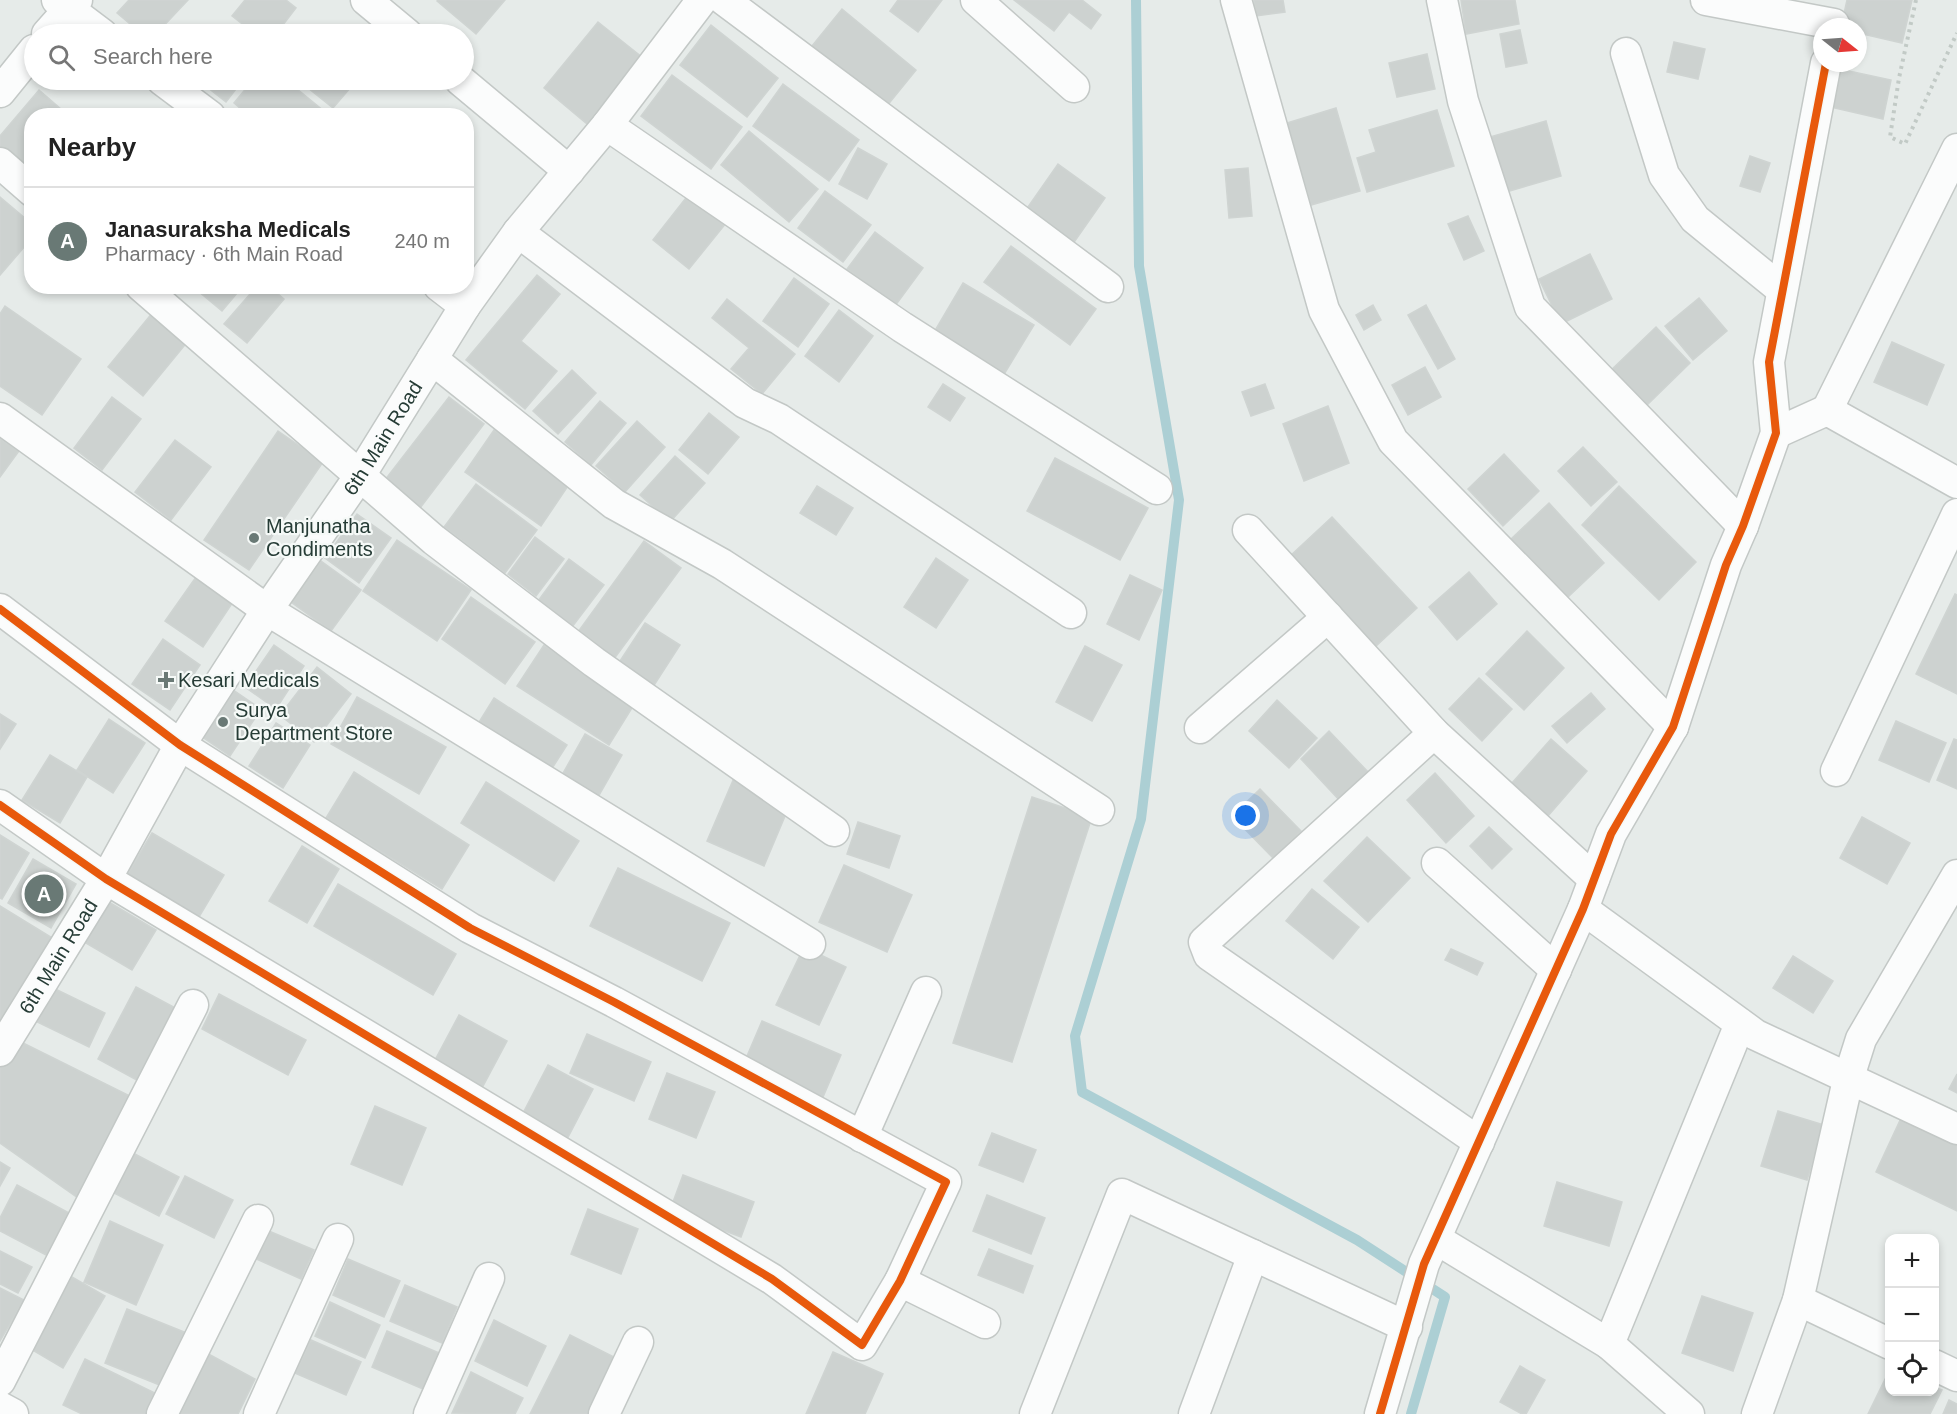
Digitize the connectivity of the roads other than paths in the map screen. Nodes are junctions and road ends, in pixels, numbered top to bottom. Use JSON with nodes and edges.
{"nodes":[{"id":1,"x":366,"y":0,"type":"edge"},
{"id":2,"x":702,"y":0,"type":"edge"},
{"id":3,"x":724,"y":0,"type":"edge"},
{"id":4,"x":976,"y":0,"type":"edge"},
{"id":5,"x":1236,"y":0,"type":"edge"},
{"id":6,"x":1442,"y":0,"type":"edge"},
{"id":7,"x":1706,"y":0,"type":"edge"},
{"id":8,"x":67,"y":3,"type":"edge"},
{"id":9,"x":1835,"y":17,"type":"edge"},
{"id":10,"x":53,"y":24,"type":"edge"},
{"id":11,"x":91,"y":24,"type":"edge"},
{"id":12,"x":395,"y":24,"type":"edge"},
{"id":13,"x":1626,"y":53,"type":"dead end"},
{"id":14,"x":24,"y":62,"type":"edge"},
{"id":15,"x":1824,"y":72,"type":"edge"},
{"id":16,"x":1074,"y":87,"type":"dead end"},
{"id":17,"x":175,"y":90,"type":"edge"},
{"id":18,"x":472,"y":90,"type":"edge"},
{"id":19,"x":0,"y":92,"type":"edge"},
{"id":20,"x":199,"y":108,"type":"edge"},
{"id":21,"x":607,"y":125,"type":"junction"},
{"id":22,"x":1957,"y":149,"type":"edge"},
{"id":23,"x":0,"y":163,"type":"edge"},
{"id":24,"x":569,"y":171,"type":"junction"},
{"id":25,"x":24,"y":183,"type":"edge"},
{"id":26,"x":518,"y":232,"type":"junction"},
{"id":27,"x":1108,"y":287,"type":"dead end"},
{"id":28,"x":1782,"y":290,"type":"junction"},
{"id":29,"x":474,"y":293,"type":"edge"},
{"id":30,"x":150,"y":294,"type":"edge"},
{"id":31,"x":449,"y":294,"type":"edge"},
{"id":32,"x":474,"y":294,"type":"edge"},
{"id":33,"x":465,"y":306,"type":"junction"},
{"id":34,"x":432,"y":359,"type":"junction"},
{"id":35,"x":1827,"y":410,"type":"junction"},
{"id":36,"x":0,"y":418,"type":"edge"},
{"id":37,"x":1776,"y":433,"type":"junction"},
{"id":38,"x":359,"y":477,"type":"junction"},
{"id":39,"x":1957,"y":483,"type":"edge"},
{"id":40,"x":1157,"y":489,"type":"dead end"},
{"id":41,"x":1957,"y":514,"type":"edge"},
{"id":42,"x":1743,"y":526,"type":"junction"},
{"id":43,"x":1248,"y":530,"type":"dead end"},
{"id":44,"x":0,"y":609,"type":"edge"},
{"id":45,"x":267,"y":610,"type":"junction"},
{"id":46,"x":1071,"y":613,"type":"dead end"},
{"id":47,"x":1328,"y":617,"type":"junction"},
{"id":48,"x":1673,"y":727,"type":"junction"},
{"id":49,"x":1200,"y":728,"type":"dead end"},
{"id":50,"x":1434,"y":733,"type":"junction"},
{"id":51,"x":180,"y":745,"type":"junction"},
{"id":52,"x":1836,"y":771,"type":"dead end"},
{"id":53,"x":0,"y":806,"type":"edge"},
{"id":54,"x":1099,"y":810,"type":"dead end"},
{"id":55,"x":834,"y":831,"type":"dead end"},
{"id":56,"x":1437,"y":863,"type":"dead end"},
{"id":57,"x":1957,"y":875,"type":"edge"},
{"id":58,"x":106,"y":879,"type":"junction"},
{"id":59,"x":1594,"y":879,"type":"junction"},
{"id":60,"x":1583,"y":909,"type":"junction"},
{"id":61,"x":810,"y":944,"type":"dead end"},
{"id":62,"x":1556,"y":970,"type":"junction"},
{"id":63,"x":926,"y":992,"type":"dead end"},
{"id":64,"x":193,"y":1005,"type":"dead end"},
{"id":65,"x":1740,"y":1024,"type":"junction"},
{"id":66,"x":0,"y":1051,"type":"edge"},
{"id":67,"x":1848,"y":1080,"type":"junction"},
{"id":68,"x":1957,"y":1128,"type":"edge"},
{"id":69,"x":862,"y":1137,"type":"junction"},
{"id":70,"x":1479,"y":1142,"type":"junction"},
{"id":71,"x":258,"y":1220,"type":"dead end"},
{"id":72,"x":338,"y":1239,"type":"dead end"},
{"id":73,"x":1430,"y":1252,"type":"junction"},
{"id":74,"x":1253,"y":1255,"type":"junction"},
{"id":75,"x":489,"y":1278,"type":"dead end"},
{"id":76,"x":900,"y":1281,"type":"junction"},
{"id":77,"x":1798,"y":1300,"type":"junction"},
{"id":78,"x":1411,"y":1314,"type":"junction"},
{"id":79,"x":985,"y":1323,"type":"dead end"},
{"id":80,"x":638,"y":1342,"type":"dead end"},
{"id":81,"x":1886,"y":1342,"type":"edge"},
{"id":82,"x":1609,"y":1344,"type":"junction"},
{"id":83,"x":1939,"y":1367,"type":"edge"},
{"id":84,"x":1957,"y":1376,"type":"edge"},
{"id":85,"x":0,"y":1381,"type":"edge"},
{"id":86,"x":0,"y":1407,"type":"edge"},
{"id":87,"x":13,"y":1414,"type":"edge"},
{"id":88,"x":162,"y":1414,"type":"edge"},
{"id":89,"x":259,"y":1414,"type":"edge"},
{"id":90,"x":429,"y":1414,"type":"edge"},
{"id":91,"x":604,"y":1414,"type":"edge"},
{"id":92,"x":1035,"y":1414,"type":"edge"},
{"id":93,"x":1194,"y":1414,"type":"edge"},
{"id":94,"x":1380,"y":1414,"type":"edge"},
{"id":95,"x":1689,"y":1414,"type":"edge"},
{"id":96,"x":1757,"y":1414,"type":"edge"}],
"edges":[{"from":1,"to":12,"type":"street"},
{"from":2,"to":21,"type":"street","name":"6th Main Road"},
{"from":3,"to":27,"type":"street"},
{"from":4,"to":16,"type":"street"},
{"from":5,"to":48,"type":"street"},
{"from":6,"to":42,"type":"street"},
{"from":7,"to":9,"type":"street"},
{"from":8,"to":10,"type":"street"},
{"from":8,"to":11,"type":"street"},
{"from":13,"to":28,"type":"street"},
{"from":14,"to":19,"type":"street"},
{"from":15,"to":28,"type":"street"},
{"from":17,"to":20,"type":"street"},
{"from":18,"to":24,"type":"street"},
{"from":21,"to":24,"type":"street","name":"6th Main Road"},
{"from":21,"to":40,"type":"street"},
{"from":22,"to":35,"type":"street"},
{"from":23,"to":25,"type":"street"},
{"from":24,"to":26,"type":"street","name":"6th Main Road"},
{"from":26,"to":29,"type":"street","name":"6th Main Road"},
{"from":26,"to":46,"type":"street"},
{"from":28,"to":37,"type":"street"},
{"from":30,"to":38,"type":"street"},
{"from":31,"to":33,"type":"street"},
{"from":32,"to":33,"type":"street","name":"6th Main Road"},
{"from":33,"to":34,"type":"street","name":"6th Main Road"},
{"from":34,"to":38,"type":"street","name":"6th Main Road"},
{"from":34,"to":54,"type":"street"},
{"from":35,"to":37,"type":"street"},
{"from":35,"to":39,"type":"street"},
{"from":36,"to":45,"type":"street"},
{"from":37,"to":42,"type":"street"},
{"from":38,"to":45,"type":"street","name":"6th Main Road"},
{"from":38,"to":55,"type":"street"},
{"from":41,"to":52,"type":"street"},
{"from":42,"to":48,"type":"street"},
{"from":43,"to":47,"type":"street"},
{"from":44,"to":51,"type":"street"},
{"from":45,"to":51,"type":"street","name":"6th Main Road"},
{"from":45,"to":61,"type":"street"},
{"from":47,"to":49,"type":"street"},
{"from":47,"to":50,"type":"street"},
{"from":48,"to":59,"type":"street"},
{"from":50,"to":59,"type":"street"},
{"from":50,"to":70,"type":"street"},
{"from":51,"to":58,"type":"street","name":"6th Main Road"},
{"from":51,"to":69,"type":"street"},
{"from":53,"to":58,"type":"street"},
{"from":56,"to":62,"type":"street"},
{"from":57,"to":67,"type":"street"},
{"from":58,"to":66,"type":"street","name":"6th Main Road"},
{"from":58,"to":76,"type":"street"},
{"from":59,"to":60,"type":"street"},
{"from":60,"to":62,"type":"street"},
{"from":60,"to":65,"type":"street"},
{"from":62,"to":70,"type":"street"},
{"from":63,"to":69,"type":"street"},
{"from":64,"to":85,"type":"street"},
{"from":65,"to":67,"type":"street"},
{"from":65,"to":82,"type":"street"},
{"from":67,"to":68,"type":"street"},
{"from":67,"to":77,"type":"street"},
{"from":69,"to":76,"type":"street"},
{"from":70,"to":73,"type":"street"},
{"from":71,"to":88,"type":"street"},
{"from":72,"to":89,"type":"street"},
{"from":73,"to":78,"type":"street"},
{"from":73,"to":82,"type":"street"},
{"from":74,"to":78,"type":"street"},
{"from":74,"to":92,"type":"street"},
{"from":74,"to":93,"type":"street"},
{"from":75,"to":90,"type":"street"},
{"from":76,"to":79,"type":"street"},
{"from":77,"to":81,"type":"street"},
{"from":77,"to":96,"type":"street"},
{"from":78,"to":94,"type":"street"},
{"from":80,"to":91,"type":"street"},
{"from":82,"to":95,"type":"street"},
{"from":83,"to":84,"type":"street"},
{"from":86,"to":87,"type":"street"}]}
